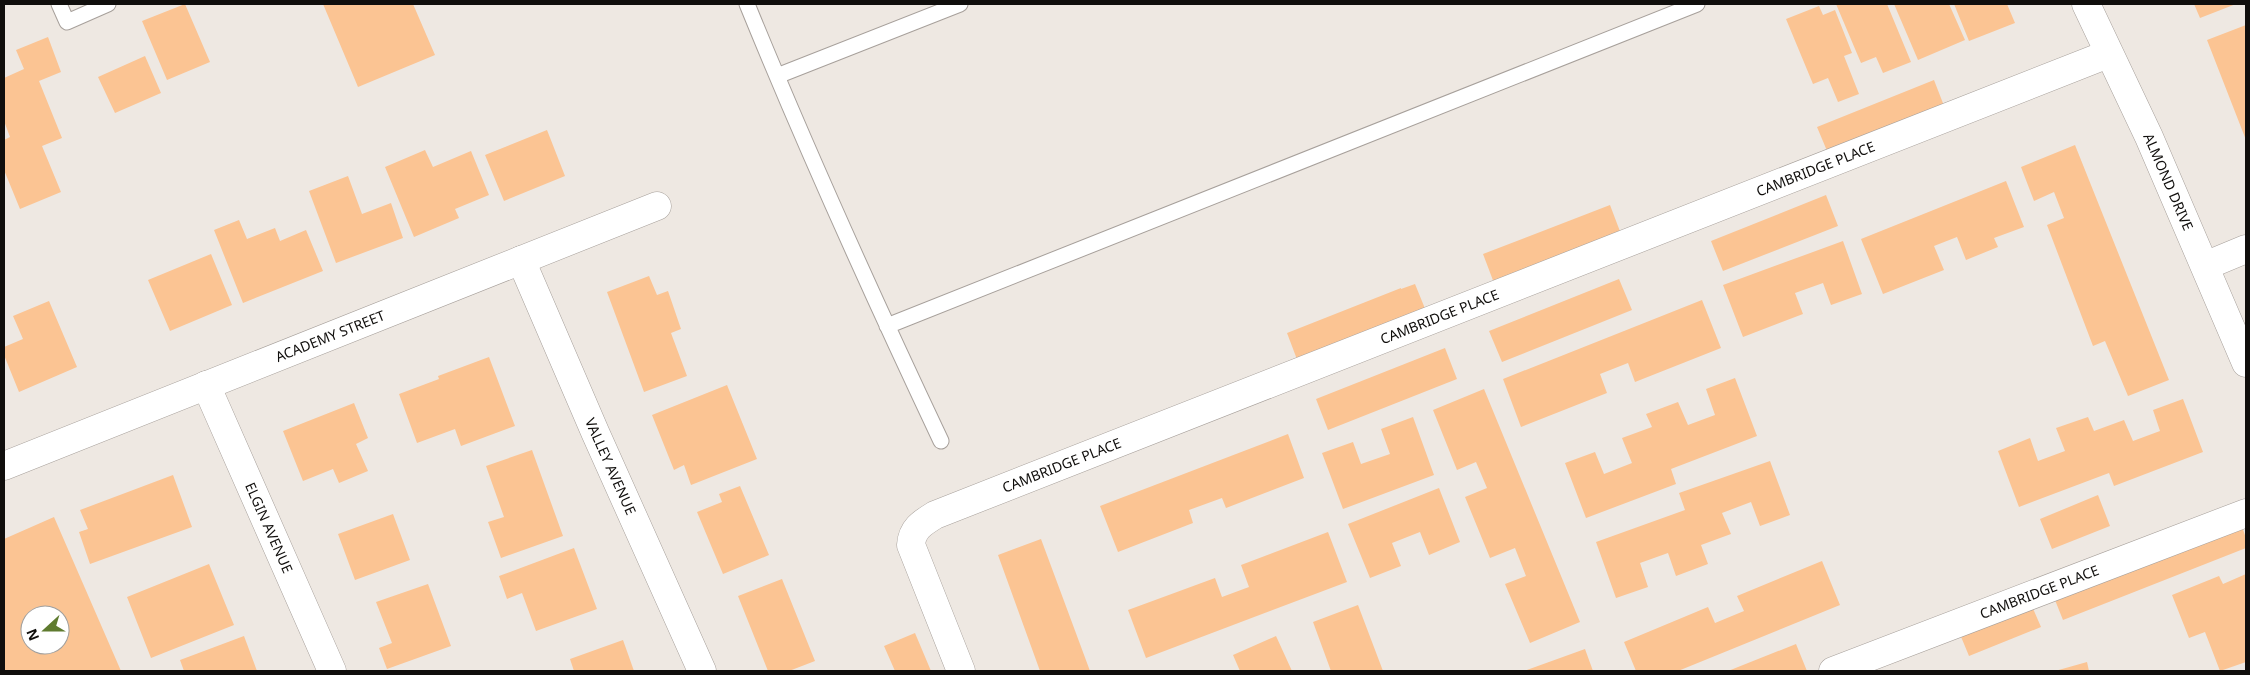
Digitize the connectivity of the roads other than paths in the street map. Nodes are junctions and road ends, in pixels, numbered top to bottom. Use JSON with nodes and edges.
{"nodes":[{"id":1,"x":59,"y":4,"type":"edge"},
{"id":2,"x":108,"y":4,"type":"edge"},
{"id":3,"x":747,"y":4,"type":"edge"},
{"id":4,"x":960,"y":4,"type":"edge"},
{"id":5,"x":1697,"y":4,"type":"edge"},
{"id":6,"x":2086,"y":4,"type":"edge"},
{"id":7,"x":2108,"y":54,"type":"junction"},
{"id":8,"x":776,"y":76,"type":"junction"},
{"id":9,"x":657,"y":206,"type":"dead end"},
{"id":10,"x":2246,"y":249,"type":"edge"},
{"id":11,"x":521,"y":260,"type":"junction"},
{"id":12,"x":2205,"y":266,"type":"junction"},
{"id":13,"x":887,"y":326,"type":"junction"},
{"id":14,"x":2246,"y":363,"type":"edge"},
{"id":15,"x":206,"y":385,"type":"junction"},
{"id":16,"x":941,"y":441,"type":"dead end"},
{"id":17,"x":4,"y":466,"type":"edge"},
{"id":18,"x":2246,"y":513,"type":"edge"},
{"id":19,"x":332,"y":671,"type":"edge"},
{"id":20,"x":702,"y":671,"type":"edge"},
{"id":21,"x":960,"y":671,"type":"edge"},
{"id":22,"x":1833,"y":671,"type":"edge"}],
"edges":[{"from":1,"to":2,"type":"lane"},
{"from":3,"to":8,"type":"lane"},
{"from":4,"to":8,"type":"lane"},
{"from":5,"to":13,"type":"lane"},
{"from":6,"to":7,"type":"street","name":"ALMOND DRIVE"},
{"from":7,"to":12,"type":"street","name":"ALMOND DRIVE"},
{"from":7,"to":21,"type":"street","name":"CAMBRIDGE PLACE"},
{"from":8,"to":13,"type":"lane"},
{"from":9,"to":11,"type":"street","name":"ACADEMY STREET"},
{"from":10,"to":12,"type":"street"},
{"from":11,"to":15,"type":"street","name":"ACADEMY STREET"},
{"from":11,"to":20,"type":"street","name":"VALLEY AVENUE"},
{"from":12,"to":14,"type":"street","name":"ALMOND DRIVE"},
{"from":13,"to":16,"type":"lane"},
{"from":15,"to":17,"type":"street","name":"ACADEMY STREET"},
{"from":15,"to":19,"type":"street","name":"ELGIN AVENUE"},
{"from":18,"to":22,"type":"street","name":"CAMBRIDGE PLACE"}]}
